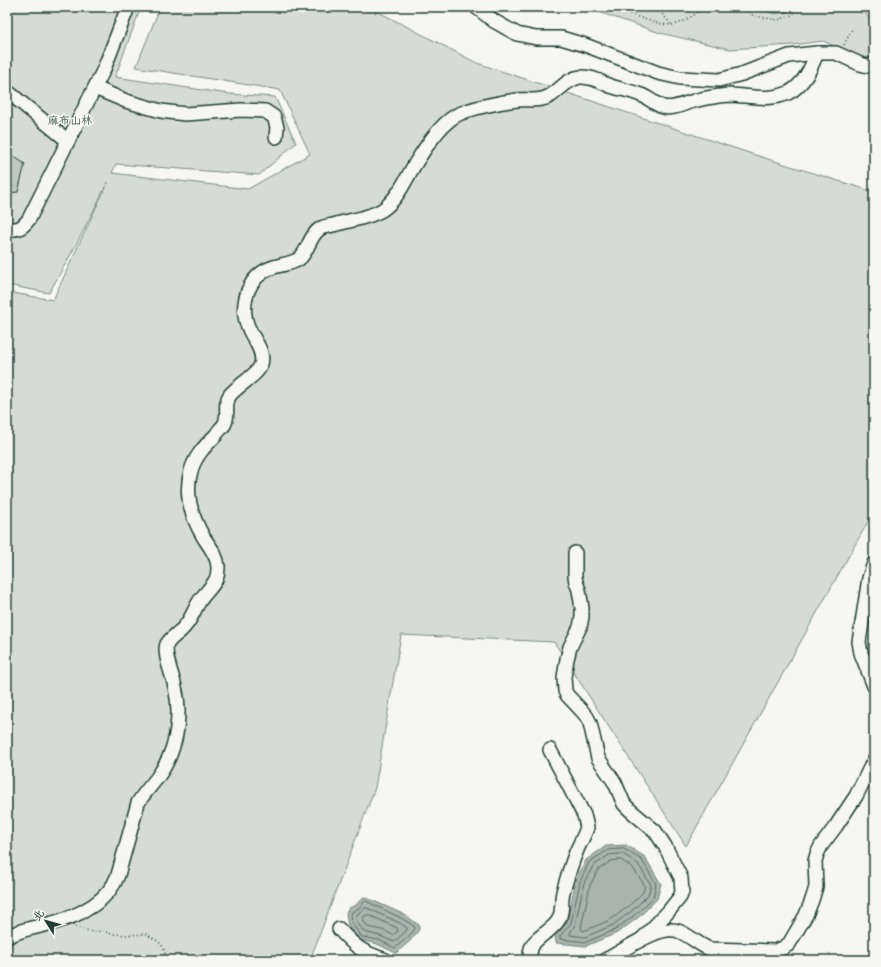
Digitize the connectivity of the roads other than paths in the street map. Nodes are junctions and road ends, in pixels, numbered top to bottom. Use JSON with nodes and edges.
{"nodes":[{"id":1,"x":128,"y":7,"type":"edge"},
{"id":2,"x":476,"y":7,"type":"edge"},
{"id":3,"x":817,"y":52,"type":"junction"},
{"id":4,"x":874,"y":64,"type":"edge"},
{"id":5,"x":95,"y":88,"type":"junction"},
{"id":6,"x":7,"y":91,"type":"edge"},
{"id":7,"x":276,"y":137,"type":"dead end"},
{"id":8,"x":68,"y":141,"type":"junction"},
{"id":9,"x":7,"y":228,"type":"edge"},
{"id":10,"x":575,"y":553,"type":"dead end"},
{"id":11,"x":874,"y":563,"type":"edge"},
{"id":12,"x":874,"y":686,"type":"edge"},
{"id":13,"x":550,"y":750,"type":"dead end"},
{"id":14,"x":874,"y":760,"type":"edge"},
{"id":15,"x":339,"y":929,"type":"dead end"},
{"id":16,"x":7,"y":937,"type":"edge"},
{"id":17,"x":641,"y":940,"type":"junction"},
{"id":18,"x":386,"y":960,"type":"edge"},
{"id":19,"x":531,"y":960,"type":"edge"},
{"id":20,"x":605,"y":960,"type":"edge"}],
"edges":[{"from":1,"to":5,"type":"street"},
{"from":2,"to":3,"type":"street"},
{"from":3,"to":4,"type":"street"},
{"from":3,"to":16,"type":"street"},
{"from":5,"to":7,"type":"street"},
{"from":5,"to":8,"type":"street"},
{"from":6,"to":8,"type":"street"},
{"from":8,"to":9,"type":"street"},
{"from":10,"to":17,"type":"street"},
{"from":11,"to":12,"type":"street"},
{"from":13,"to":19,"type":"street"},
{"from":14,"to":17,"type":"street"},
{"from":15,"to":18,"type":"street"},
{"from":17,"to":20,"type":"street"}]}
